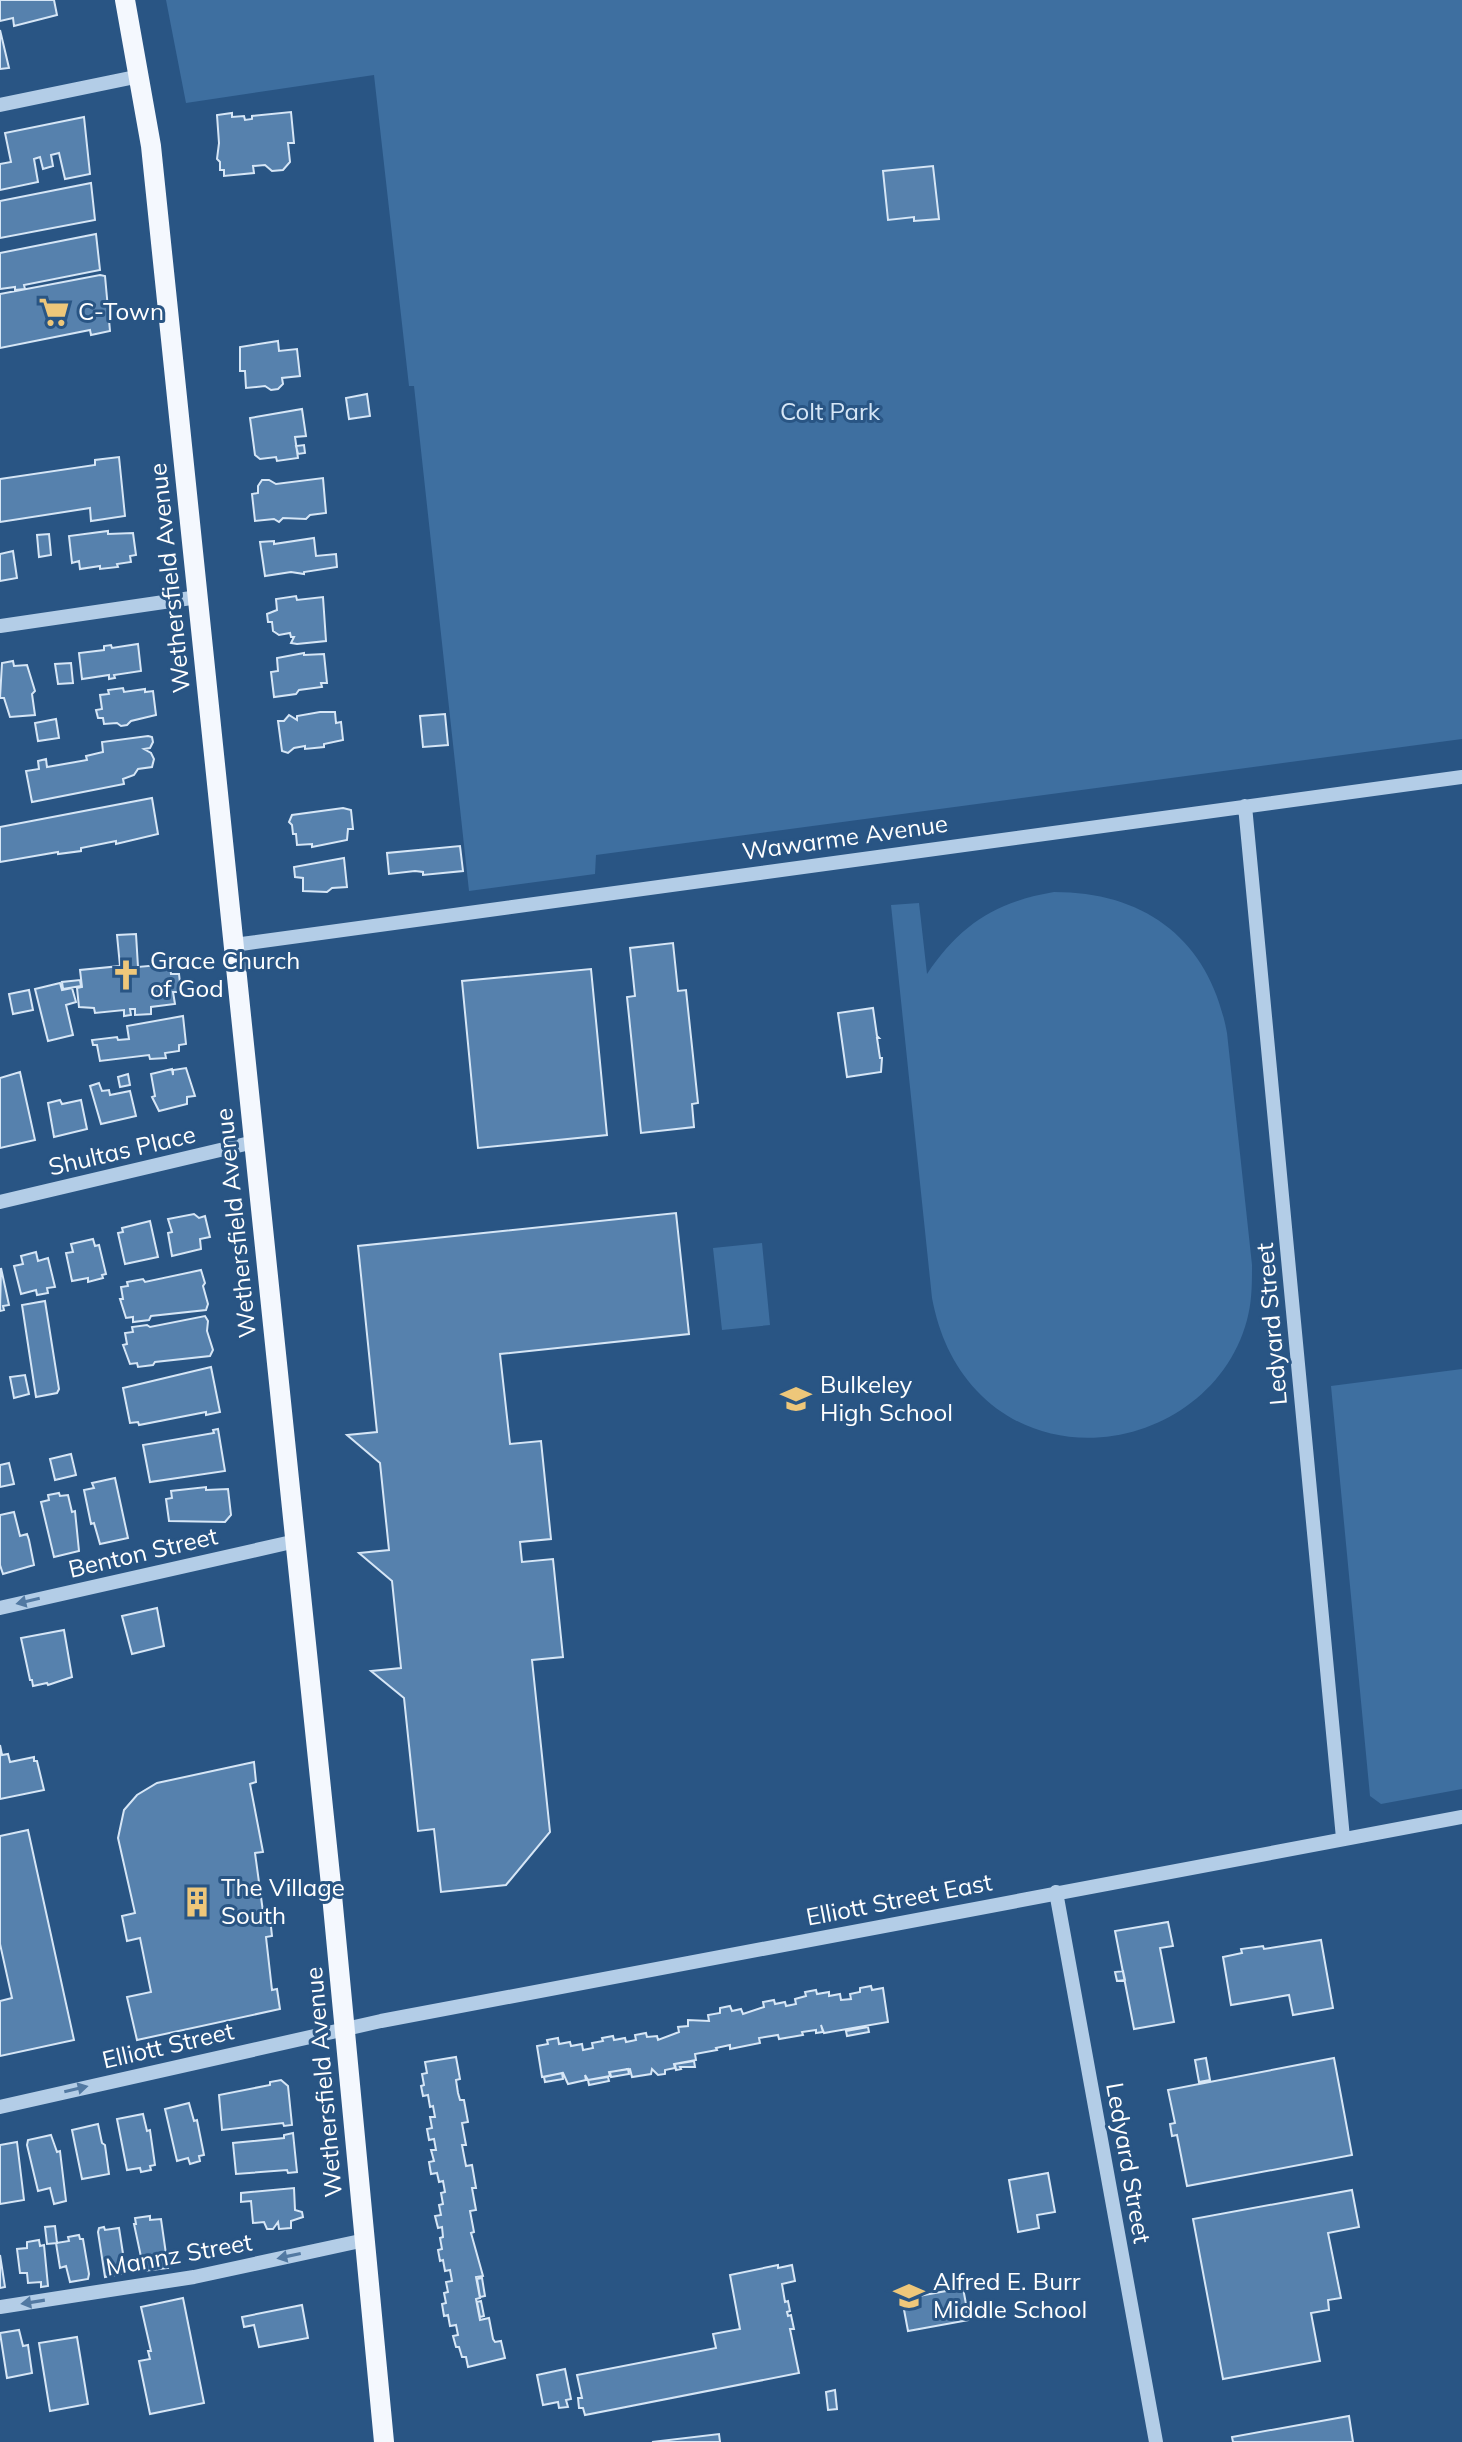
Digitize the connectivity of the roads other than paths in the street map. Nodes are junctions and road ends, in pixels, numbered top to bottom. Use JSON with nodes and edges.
{"nodes":[{"id":1,"x":125,"y":0,"type":"edge"},
{"id":2,"x":140,"y":76,"type":"junction"},
{"id":3,"x":0,"y":105,"type":"edge"},
{"id":4,"x":198,"y":597,"type":"junction"},
{"id":5,"x":0,"y":626,"type":"edge"},
{"id":6,"x":1462,"y":777,"type":"edge"},
{"id":7,"x":1245,"y":806,"type":"junction"},
{"id":8,"x":234,"y":945,"type":"junction"},
{"id":9,"x":254,"y":1142,"type":"junction"},
{"id":10,"x":0,"y":1202,"type":"edge"},
{"id":11,"x":296,"y":1541,"type":"junction"},
{"id":12,"x":0,"y":1608,"type":"edge"},
{"id":13,"x":1462,"y":1817,"type":"edge"},
{"id":14,"x":1343,"y":1838,"type":"junction"},
{"id":15,"x":1056,"y":1892,"type":"junction"},
{"id":16,"x":345,"y":2028,"type":"junction"},
{"id":17,"x":0,"y":2107,"type":"edge"},
{"id":18,"x":365,"y":2240,"type":"junction"},
{"id":19,"x":0,"y":2307,"type":"edge"},
{"id":20,"x":384,"y":2442,"type":"edge"},
{"id":21,"x":1156,"y":2442,"type":"edge"}],
"edges":[{"from":1,"to":2,"type":"main road","name":"Wethersfield Avenue"},
{"from":2,"to":3,"type":"street"},
{"from":2,"to":4,"type":"main road","name":"Wethersfield Avenue"},
{"from":4,"to":5,"type":"street"},
{"from":4,"to":8,"type":"main road","name":"Wethersfield Avenue"},
{"from":6,"to":7,"type":"street","name":"Wawarme Avenue"},
{"from":7,"to":8,"type":"street","name":"Wawarme Avenue"},
{"from":7,"to":14,"type":"street","name":"Ledyard Street"},
{"from":8,"to":9,"type":"main road","name":"Wethersfield Avenue"},
{"from":9,"to":10,"type":"street","name":"Shultas Place"},
{"from":9,"to":11,"type":"main road","name":"Wethersfield Avenue"},
{"from":11,"to":12,"type":"street","name":"Benton Street","one_way":true},
{"from":11,"to":16,"type":"main road","name":"Wethersfield Avenue"},
{"from":13,"to":14,"type":"street","name":"Elliott Street East"},
{"from":14,"to":15,"type":"street","name":"Elliott Street East"},
{"from":15,"to":16,"type":"street","name":"Elliott Street East"},
{"from":15,"to":21,"type":"street","name":"Ledyard Street"},
{"from":17,"to":16,"type":"street","name":"Elliott Street","one_way":true},
{"from":16,"to":18,"type":"main road","name":"Wethersfield Avenue"},
{"from":18,"to":19,"type":"street","name":"Mannz Street","one_way":true},
{"from":18,"to":20,"type":"main road","name":"Wethersfield Avenue"}]}
